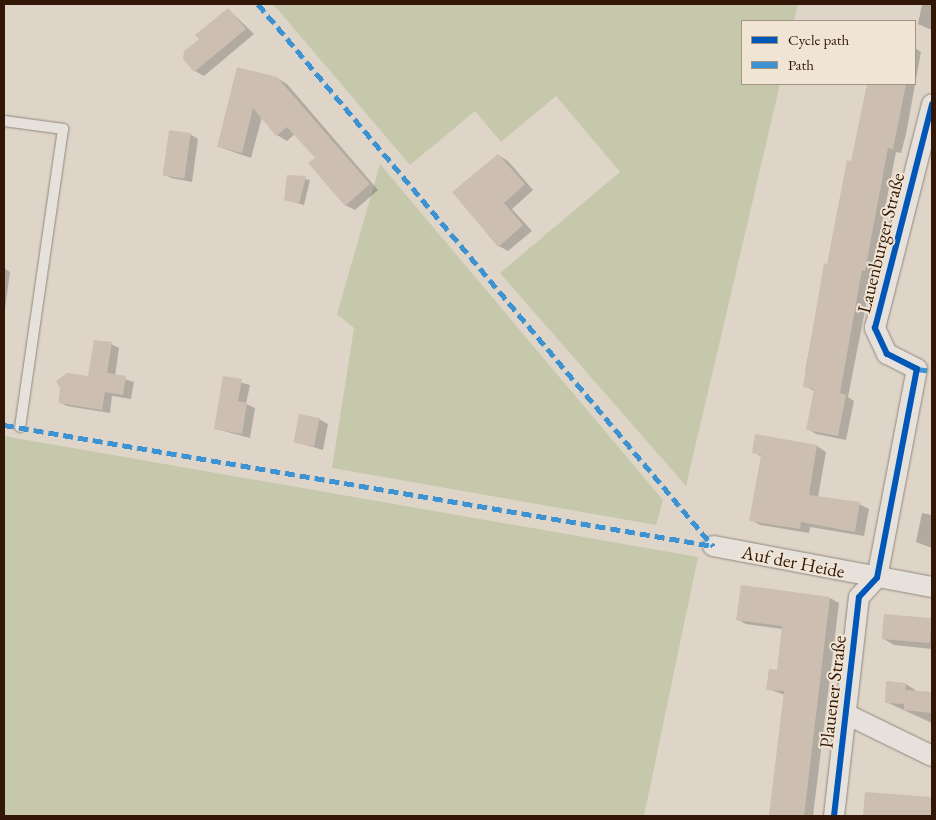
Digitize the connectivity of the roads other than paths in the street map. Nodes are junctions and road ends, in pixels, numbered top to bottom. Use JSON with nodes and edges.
{"nodes":[{"id":1,"x":932,"y":104,"type":"edge"},
{"id":2,"x":4,"y":121,"type":"edge"},
{"id":3,"x":925,"y":370,"type":"edge"},
{"id":4,"x":20,"y":427,"type":"dead end"},
{"id":5,"x":713,"y":546,"type":"dead end"},
{"id":6,"x":877,"y":578,"type":"junction"},
{"id":7,"x":932,"y":587,"type":"edge"},
{"id":8,"x":846,"y":714,"type":"junction"},
{"id":9,"x":932,"y":756,"type":"edge"},
{"id":10,"x":834,"y":816,"type":"edge"}],
"edges":[{"from":1,"to":3,"type":"street","name":"Lauenburger Straße"},
{"from":2,"to":4,"type":"lane"},
{"from":3,"to":6,"type":"street","name":"Lauenburger Straße"},
{"from":5,"to":6,"type":"street","name":"Auf der Heide"},
{"from":6,"to":7,"type":"street","name":"Auf der Heide"},
{"from":6,"to":8,"type":"street","name":"Plauener Straße"},
{"from":8,"to":9,"type":"street"},
{"from":8,"to":10,"type":"street","name":"Plauener Straße"}]}
